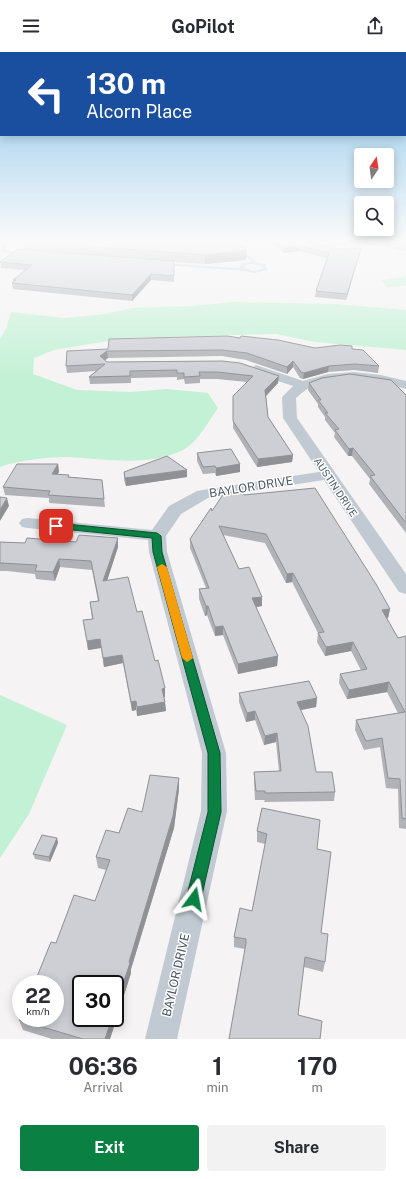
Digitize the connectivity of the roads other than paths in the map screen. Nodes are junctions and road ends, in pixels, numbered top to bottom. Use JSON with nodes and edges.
{"nodes":[{"id":1,"x":242,"y":364,"type":"edge"},
{"id":2,"x":302,"y":385,"type":"junction"},
{"id":3,"x":406,"y":385,"type":"edge"},
{"id":4,"x":328,"y":475,"type":"junction"},
{"id":5,"x":28,"y":523,"type":"dead end"},
{"id":6,"x":157,"y":536,"type":"junction"},
{"id":7,"x":406,"y":588,"type":"edge"},
{"id":8,"x":161,"y":1039,"type":"edge"}],
"edges":[{"from":1,"to":2,"type":"street"},
{"from":2,"to":3,"type":"street"},
{"from":2,"to":4,"type":"street","name":"AUSTIN DRIVE"},
{"from":4,"to":6,"type":"street","name":"BAYLOR DRIVE"},
{"from":4,"to":7,"type":"street","name":"AUSTIN DRIVE"},
{"from":5,"to":6,"type":"street"},
{"from":6,"to":8,"type":"street","name":"BAYLOR DRIVE"}]}
